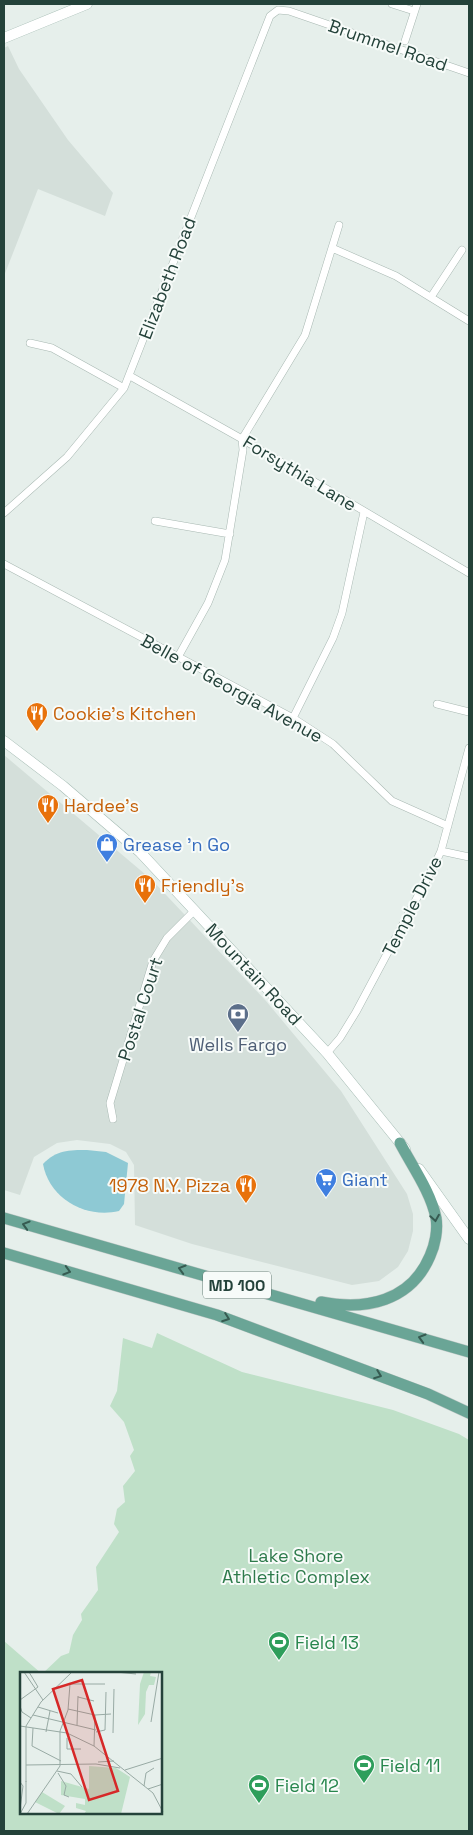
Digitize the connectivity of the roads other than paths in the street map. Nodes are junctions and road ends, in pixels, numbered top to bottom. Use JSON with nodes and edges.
{"nodes":[{"id":1,"x":87,"y":4,"type":"edge"},
{"id":2,"x":392,"y":4,"type":"edge"},
{"id":3,"x":415,"y":7,"type":"edge"},
{"id":4,"x":278,"y":10,"type":"joint"},
{"id":5,"x":4,"y":38,"type":"edge"},
{"id":6,"x":405,"y":41,"type":"dead end"},
{"id":7,"x":469,"y":73,"type":"edge"},
{"id":8,"x":339,"y":225,"type":"dead end"},
{"id":9,"x":332,"y":248,"type":"junction"},
{"id":10,"x":462,"y":250,"type":"dead end"},
{"id":11,"x":431,"y":297,"type":"junction"},
{"id":12,"x":469,"y":321,"type":"edge"},
{"id":13,"x":30,"y":343,"type":"dead end"},
{"id":14,"x":130,"y":376,"type":"junction"},
{"id":15,"x":124,"y":388,"type":"junction"},
{"id":16,"x":242,"y":439,"type":"junction"},
{"id":17,"x":364,"y":512,"type":"junction"},
{"id":18,"x":4,"y":513,"type":"edge"},
{"id":19,"x":155,"y":521,"type":"dead end"},
{"id":20,"x":230,"y":534,"type":"junction"},
{"id":21,"x":4,"y":564,"type":"edge"},
{"id":22,"x":469,"y":573,"type":"edge"},
{"id":23,"x":178,"y":657,"type":"junction"},
{"id":24,"x":438,"y":704,"type":"dead end"},
{"id":25,"x":469,"y":712,"type":"edge"},
{"id":26,"x":293,"y":718,"type":"junction"},
{"id":27,"x":4,"y":741,"type":"edge"},
{"id":28,"x":469,"y":748,"type":"edge"},
{"id":29,"x":448,"y":826,"type":"junction"},
{"id":30,"x":441,"y":850,"type":"junction"},
{"id":31,"x":469,"y":857,"type":"edge"},
{"id":32,"x":194,"y":911,"type":"junction"},
{"id":33,"x":328,"y":1053,"type":"junction"},
{"id":34,"x":113,"y":1119,"type":"dead end"},
{"id":35,"x":400,"y":1142,"type":"junction"},
{"id":36,"x":4,"y":1218,"type":"edge"},
{"id":37,"x":469,"y":1239,"type":"edge"},
{"id":38,"x":4,"y":1253,"type":"edge"},
{"id":39,"x":226,"y":1282,"type":"junction"},
{"id":40,"x":469,"y":1352,"type":"edge"},
{"id":41,"x":469,"y":1413,"type":"edge"}],
"edges":[{"from":1,"to":5,"type":"main road"},
{"from":2,"to":3,"type":"street"},
{"from":3,"to":6,"type":"street"},
{"from":4,"to":7,"type":"street","name":"Brummel Road"},
{"from":4,"to":14,"type":"street","name":"Elizabeth Road"},
{"from":8,"to":9,"type":"street"},
{"from":9,"to":11,"type":"street"},
{"from":9,"to":16,"type":"street"},
{"from":10,"to":11,"type":"street"},
{"from":11,"to":12,"type":"street"},
{"from":13,"to":15,"type":"street"},
{"from":14,"to":15,"type":"street","name":"Elizabeth Road"},
{"from":14,"to":16,"type":"street","name":"Forsythia Lane"},
{"from":15,"to":18,"type":"street","name":"Elizabeth Road"},
{"from":16,"to":17,"type":"street","name":"Forsythia Lane"},
{"from":16,"to":20,"type":"street"},
{"from":17,"to":22,"type":"street","name":"Forsythia Lane"},
{"from":17,"to":26,"type":"street"},
{"from":19,"to":20,"type":"street"},
{"from":20,"to":23,"type":"street"},
{"from":21,"to":23,"type":"street","name":"Belle of Georgia Avenue"},
{"from":23,"to":26,"type":"street","name":"Belle of Georgia Avenue"},
{"from":24,"to":25,"type":"street"},
{"from":26,"to":29,"type":"street","name":"Belle of Georgia Avenue"},
{"from":27,"to":32,"type":"main road","name":"Mountain Road"},
{"from":28,"to":29,"type":"street","name":"Temple Drive"},
{"from":29,"to":30,"type":"street","name":"Temple Drive"},
{"from":30,"to":31,"type":"street"},
{"from":30,"to":33,"type":"street","name":"Temple Drive"},
{"from":32,"to":33,"type":"main road","name":"Mountain Road"},
{"from":32,"to":34,"type":"street","name":"Postal Court"},
{"from":33,"to":35,"type":"main road","name":"Mountain Road"},
{"from":35,"to":37,"type":"main road","name":"Mountain Road"},
{"from":35,"to":39,"type":"main road","one_way":true},
{"from":39,"to":36,"type":"main road","number":"MD 100","one_way":true},
{"from":38,"to":41,"type":"main road","number":"MD 100","one_way":true},
{"from":40,"to":39,"type":"main road","number":"MD 100","one_way":true}]}
